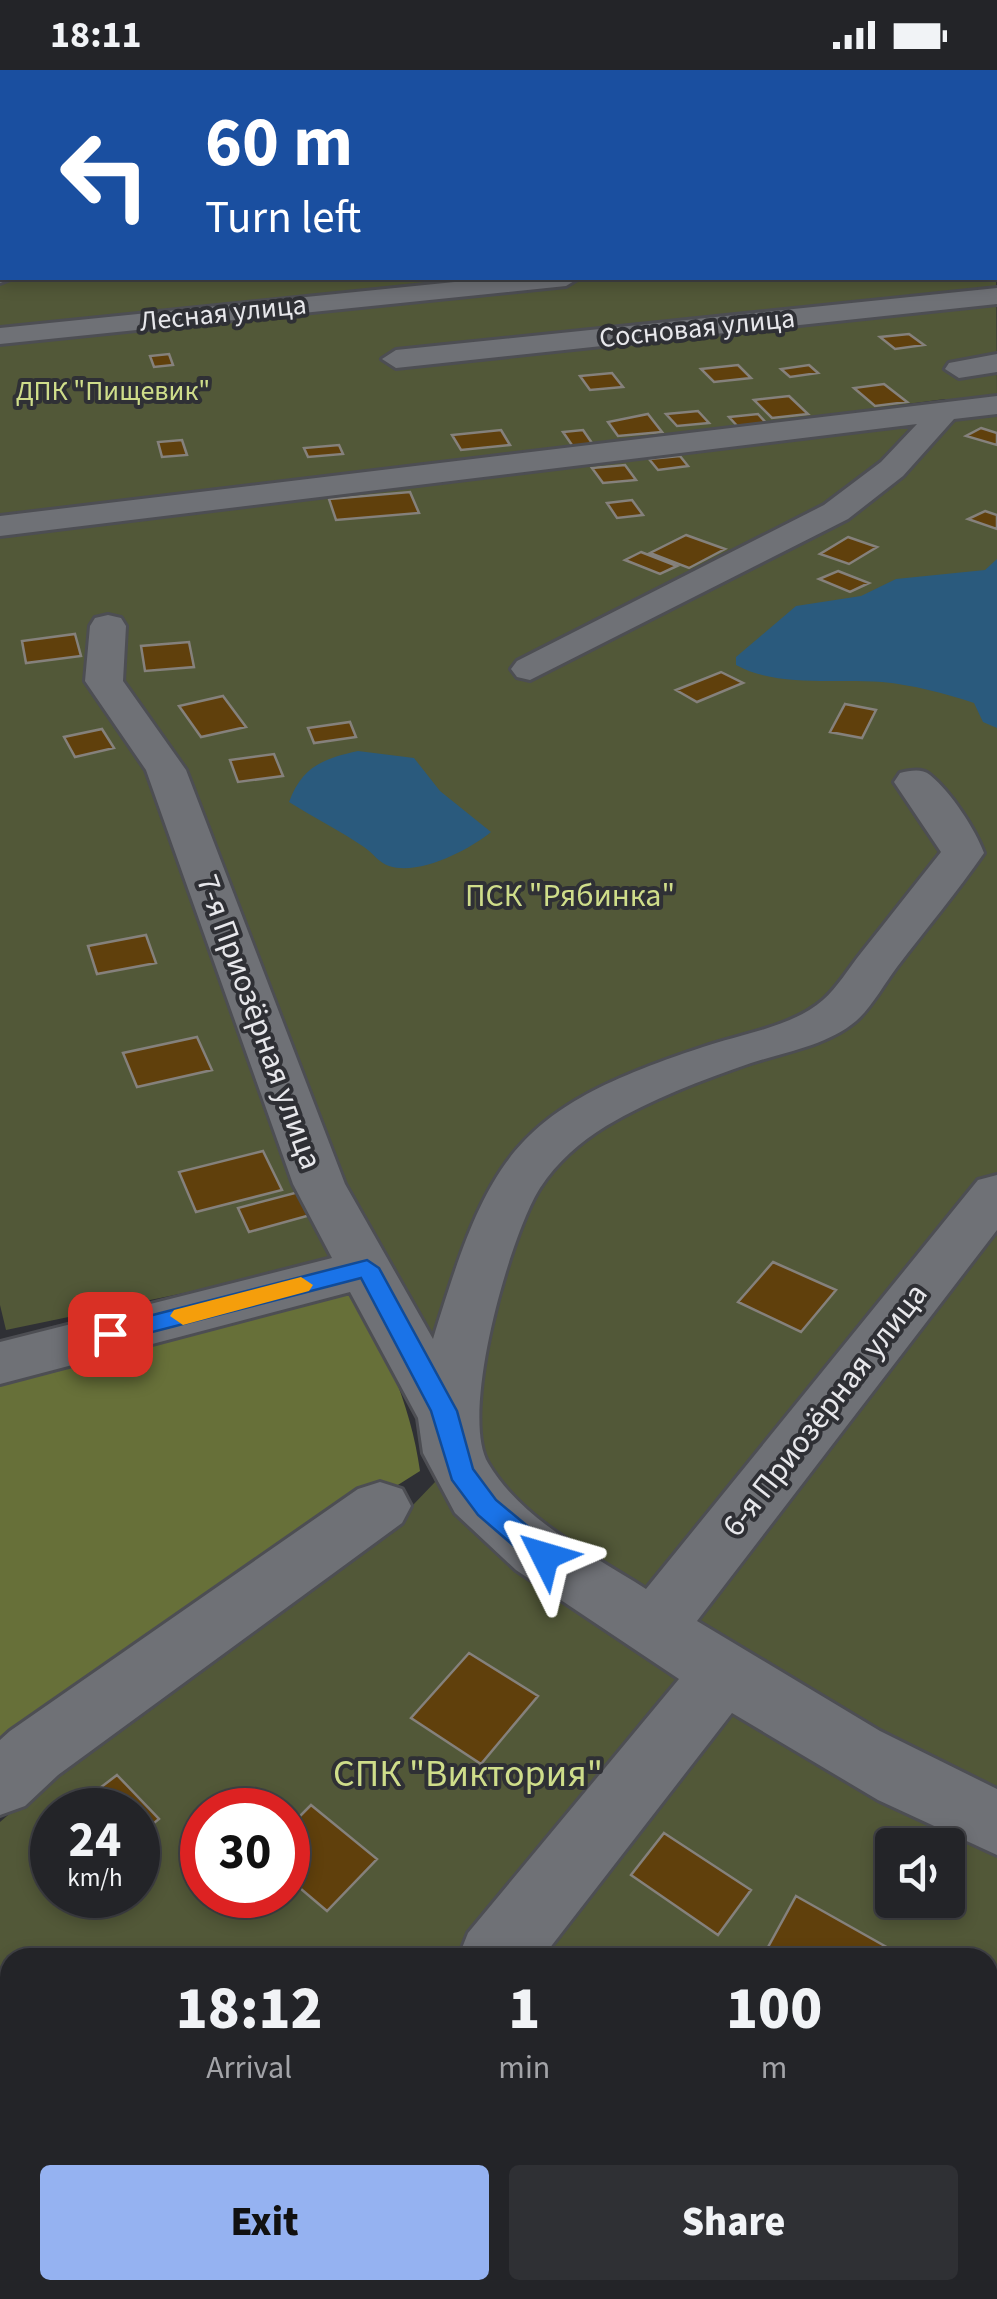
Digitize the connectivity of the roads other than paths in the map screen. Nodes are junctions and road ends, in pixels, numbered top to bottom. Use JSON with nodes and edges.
{"nodes":[{"id":1,"x":502,"y":281,"type":"edge"},
{"id":2,"x":997,"y":296,"type":"edge"},
{"id":3,"x":0,"y":336,"type":"edge"},
{"id":4,"x":396,"y":360,"type":"dead end"},
{"id":5,"x":997,"y":363,"type":"edge"},
{"id":6,"x":959,"y":369,"type":"dead end"},
{"id":7,"x":997,"y":406,"type":"edge"},
{"id":8,"x":943,"y":413,"type":"junction"},
{"id":9,"x":0,"y":526,"type":"edge"},
{"id":10,"x":108,"y":626,"type":"dead end"},
{"id":11,"x":530,"y":669,"type":"dead end"},
{"id":12,"x":914,"y":782,"type":"dead end"},
{"id":13,"x":997,"y":1193,"type":"edge"},
{"id":14,"x":367,"y":1268,"type":"junction"},
{"id":15,"x":0,"y":1363,"type":"edge"},
{"id":16,"x":444,"y":1411,"type":"junction"},
{"id":17,"x":380,"y":1506,"type":"dead end"},
{"id":18,"x":654,"y":1627,"type":"junction"},
{"id":19,"x":724,"y":1673,"type":"junction"},
{"id":20,"x":0,"y":1784,"type":"edge"},
{"id":21,"x":994,"y":1816,"type":"edge"},
{"id":22,"x":503,"y":1948,"type":"edge"}],
"edges":[{"from":1,"to":3,"type":"street","name":"Лесная улица"},
{"from":2,"to":4,"type":"street","name":"Сосновая улица"},
{"from":5,"to":6,"type":"street"},
{"from":7,"to":8,"type":"street"},
{"from":8,"to":9,"type":"street"},
{"from":8,"to":11,"type":"street"},
{"from":10,"to":14,"type":"street","name":"7-я Приозёрная улица"},
{"from":12,"to":16,"type":"street","name":"7-я Приозёрная улица"},
{"from":13,"to":18,"type":"street","name":"6-я Приозёрная улица"},
{"from":14,"to":15,"type":"street"},
{"from":14,"to":16,"type":"street","name":"7-я Приозёрная улица"},
{"from":16,"to":18,"type":"street","name":"7-я Приозёрная улица"},
{"from":17,"to":20,"type":"street"},
{"from":18,"to":19,"type":"street","name":"7-я Приозёрная улица"},
{"from":19,"to":21,"type":"street","name":"7-я Приозёрная улица"},
{"from":19,"to":22,"type":"street"}]}
